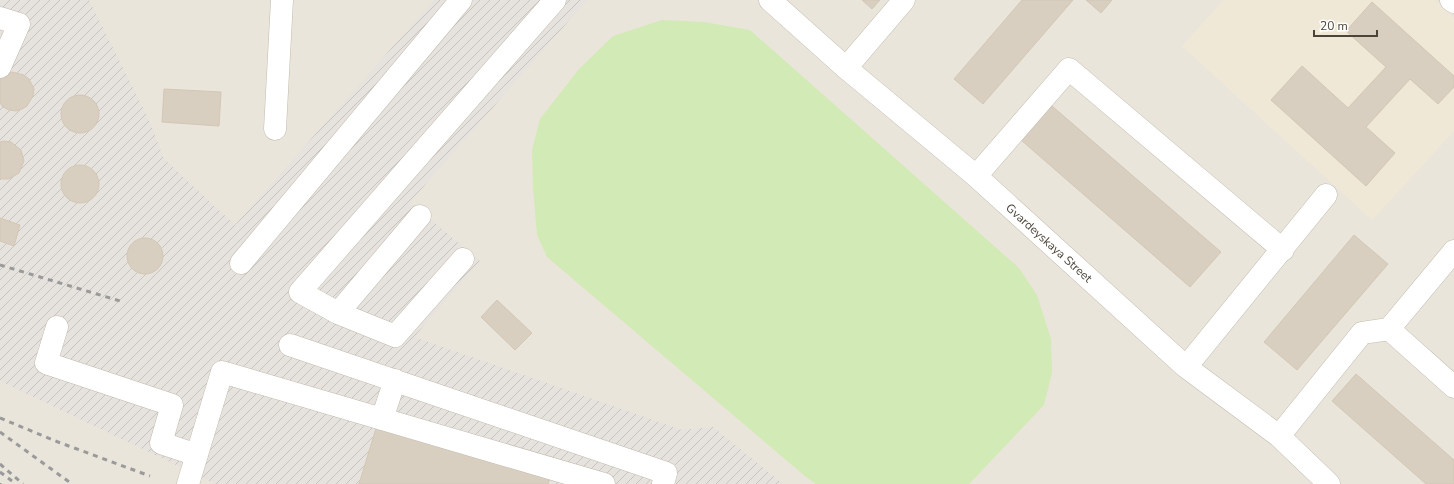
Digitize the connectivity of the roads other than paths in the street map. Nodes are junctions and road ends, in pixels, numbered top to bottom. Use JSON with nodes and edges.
{"nodes":[{"id":1,"x":282,"y":0,"type":"edge"},
{"id":2,"x":461,"y":0,"type":"edge"},
{"id":3,"x":555,"y":0,"type":"edge"},
{"id":4,"x":770,"y":0,"type":"edge"},
{"id":5,"x":904,"y":0,"type":"edge"},
{"id":6,"x":1451,"y":0,"type":"edge"},
{"id":7,"x":1454,"y":2,"type":"edge"},
{"id":8,"x":0,"y":18,"type":"edge"},
{"id":9,"x":0,"y":67,"type":"edge"},
{"id":10,"x":846,"y":68,"type":"junction"},
{"id":11,"x":275,"y":129,"type":"dead end"},
{"id":12,"x":976,"y":176,"type":"junction"},
{"id":13,"x":1326,"y":195,"type":"dead end"},
{"id":14,"x":420,"y":216,"type":"dead end"},
{"id":15,"x":1283,"y":250,"type":"junction"},
{"id":16,"x":1454,"y":251,"type":"edge"},
{"id":17,"x":463,"y":259,"type":"dead end"},
{"id":18,"x":241,"y":263,"type":"dead end"},
{"id":19,"x":338,"y":313,"type":"junction"},
{"id":20,"x":57,"y":327,"type":"dead end"},
{"id":21,"x":1390,"y":329,"type":"junction"},
{"id":22,"x":290,"y":344,"type":"dead end"},
{"id":23,"x":1186,"y":367,"type":"junction"},
{"id":24,"x":395,"y":380,"type":"junction"},
{"id":25,"x":1454,"y":387,"type":"edge"},
{"id":26,"x":382,"y":419,"type":"junction"},
{"id":27,"x":1279,"y":436,"type":"junction"},
{"id":28,"x":197,"y":455,"type":"junction"},
{"id":29,"x":188,"y":484,"type":"edge"},
{"id":30,"x":604,"y":484,"type":"edge"},
{"id":31,"x":663,"y":484,"type":"edge"},
{"id":32,"x":1329,"y":484,"type":"edge"}],
"edges":[{"from":1,"to":11,"type":"street"},
{"from":2,"to":18,"type":"street"},
{"from":3,"to":19,"type":"street"},
{"from":4,"to":10,"type":"street","name":"Gvardeyskaya Street"},
{"from":5,"to":10,"type":"street"},
{"from":6,"to":7,"type":"street"},
{"from":8,"to":9,"type":"street"},
{"from":10,"to":12,"type":"street","name":"Gvardeyskaya Street"},
{"from":12,"to":15,"type":"street"},
{"from":12,"to":23,"type":"street","name":"Gvardeyskaya Street"},
{"from":13,"to":15,"type":"street"},
{"from":14,"to":19,"type":"street"},
{"from":15,"to":23,"type":"street"},
{"from":16,"to":21,"type":"street"},
{"from":17,"to":19,"type":"street"},
{"from":20,"to":28,"type":"street"},
{"from":21,"to":25,"type":"street"},
{"from":21,"to":27,"type":"street"},
{"from":22,"to":24,"type":"street"},
{"from":23,"to":27,"type":"street","name":"Gvardeyskaya Street"},
{"from":24,"to":26,"type":"street"},
{"from":24,"to":31,"type":"street"},
{"from":26,"to":28,"type":"street"},
{"from":26,"to":30,"type":"street"},
{"from":27,"to":32,"type":"street","name":"Gvardeyskaya Street"},
{"from":28,"to":29,"type":"street"}]}
